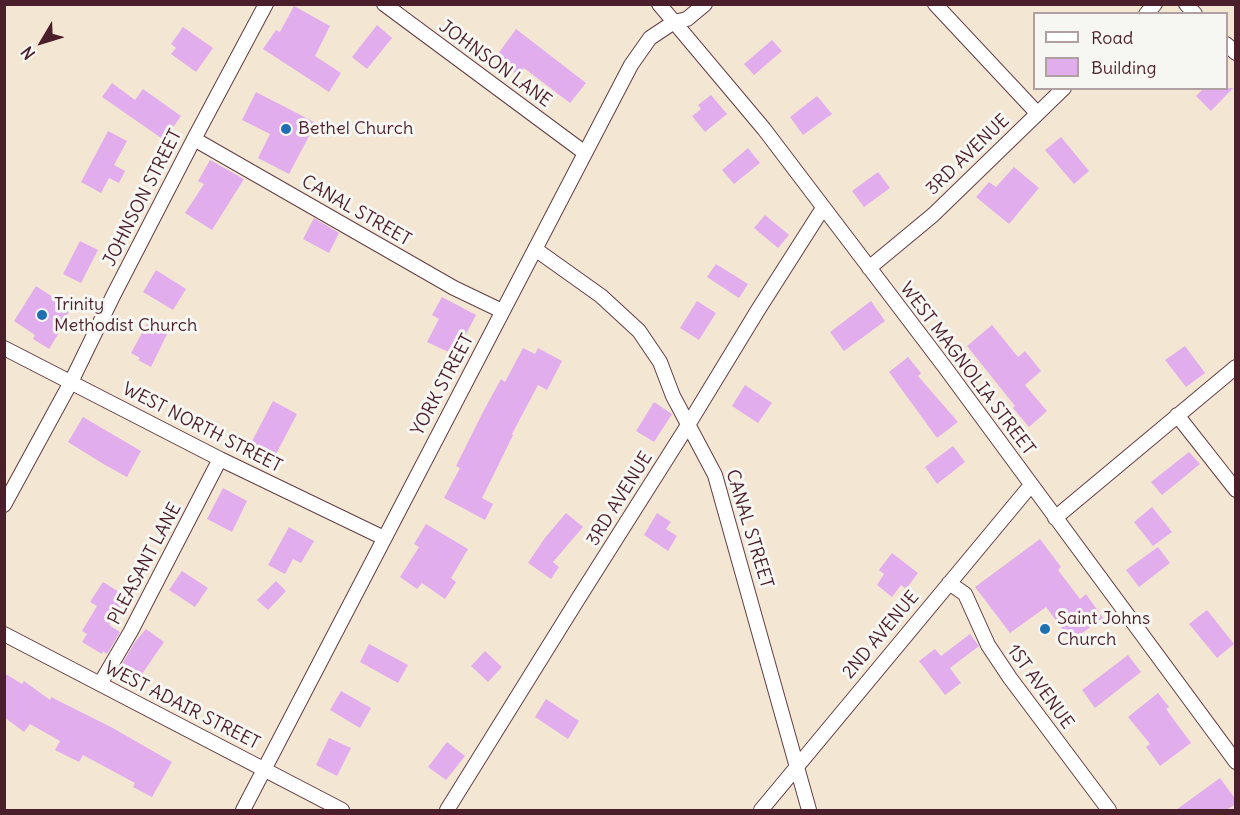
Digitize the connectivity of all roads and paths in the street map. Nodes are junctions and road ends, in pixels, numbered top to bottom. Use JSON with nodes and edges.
{"nodes":[{"id":1,"x":266,"y":4,"type":"edge"},
{"id":2,"x":384,"y":4,"type":"edge"},
{"id":3,"x":659,"y":4,"type":"edge"},
{"id":4,"x":705,"y":4,"type":"edge"},
{"id":5,"x":935,"y":4,"type":"edge"},
{"id":6,"x":674,"y":22,"type":"junction"},
{"id":7,"x":1062,"y":90,"type":"edge"},
{"id":8,"x":1036,"y":113,"type":"junction"},
{"id":9,"x":194,"y":139,"type":"junction"},
{"id":10,"x":585,"y":153,"type":"junction"},
{"id":11,"x":823,"y":208,"type":"junction"},
{"id":12,"x":535,"y":249,"type":"junction"},
{"id":13,"x":869,"y":268,"type":"junction"},
{"id":14,"x":502,"y":312,"type":"junction"},
{"id":15,"x":4,"y":348,"type":"edge"},
{"id":16,"x":1236,"y":367,"type":"edge"},
{"id":17,"x":71,"y":382,"type":"junction"},
{"id":18,"x":1177,"y":415,"type":"junction"},
{"id":19,"x":688,"y":425,"type":"junction"},
{"id":20,"x":220,"y":459,"type":"junction"},
{"id":21,"x":1031,"y":485,"type":"junction"},
{"id":22,"x":1236,"y":490,"type":"edge"},
{"id":23,"x":4,"y":505,"type":"edge"},
{"id":24,"x":1055,"y":518,"type":"junction"},
{"id":25,"x":384,"y":538,"type":"junction"},
{"id":26,"x":949,"y":583,"type":"junction"},
{"id":27,"x":4,"y":634,"type":"edge"},
{"id":28,"x":100,"y":684,"type":"junction"},
{"id":29,"x":1236,"y":762,"type":"edge"},
{"id":30,"x":796,"y":766,"type":"junction"},
{"id":31,"x":265,"y":770,"type":"junction"},
{"id":32,"x":243,"y":810,"type":"edge"},
{"id":33,"x":342,"y":810,"type":"edge"},
{"id":34,"x":447,"y":810,"type":"edge"},
{"id":35,"x":761,"y":810,"type":"edge"},
{"id":36,"x":809,"y":810,"type":"edge"},
{"id":37,"x":1109,"y":810,"type":"edge"}],
"edges":[{"from":1,"to":9,"type":"street","name":"JOHNSON STREET"},
{"from":2,"to":10,"type":"street","name":"JOHNSON LANE"},
{"from":3,"to":6,"type":"street","name":"WEST MAGNOLIA STREET"},
{"from":4,"to":6,"type":"street","name":"YORK STREET"},
{"from":5,"to":8,"type":"street"},
{"from":6,"to":10,"type":"street","name":"YORK STREET"},
{"from":6,"to":11,"type":"street","name":"WEST MAGNOLIA STREET"},
{"from":7,"to":8,"type":"street","name":"3RD AVENUE"},
{"from":8,"to":13,"type":"street","name":"3RD AVENUE"},
{"from":9,"to":14,"type":"street","name":"CANAL STREET"},
{"from":9,"to":17,"type":"street","name":"JOHNSON STREET"},
{"from":10,"to":12,"type":"street","name":"YORK STREET"},
{"from":11,"to":13,"type":"street","name":"WEST MAGNOLIA STREET"},
{"from":11,"to":19,"type":"street","name":"3RD AVENUE"},
{"from":12,"to":14,"type":"street","name":"YORK STREET"},
{"from":12,"to":19,"type":"street","name":"CANAL STREET"},
{"from":13,"to":21,"type":"street","name":"WEST MAGNOLIA STREET"},
{"from":14,"to":25,"type":"street","name":"YORK STREET"},
{"from":15,"to":17,"type":"street","name":"WEST NORTH STREET"},
{"from":16,"to":18,"type":"street"},
{"from":17,"to":20,"type":"street","name":"WEST NORTH STREET"},
{"from":17,"to":23,"type":"street","name":"JOHNSON STREET"},
{"from":18,"to":22,"type":"street"},
{"from":18,"to":24,"type":"street"},
{"from":19,"to":30,"type":"street","name":"CANAL STREET"},
{"from":19,"to":34,"type":"street","name":"3RD AVENUE"},
{"from":20,"to":25,"type":"street","name":"WEST NORTH STREET"},
{"from":20,"to":28,"type":"street","name":"PLEASANT LANE"},
{"from":21,"to":24,"type":"street","name":"WEST MAGNOLIA STREET"},
{"from":21,"to":26,"type":"street","name":"2ND AVENUE"},
{"from":24,"to":29,"type":"street","name":"WEST MAGNOLIA STREET"},
{"from":25,"to":31,"type":"street","name":"YORK STREET"},
{"from":26,"to":30,"type":"street","name":"2ND AVENUE"},
{"from":26,"to":37,"type":"street","name":"1ST AVENUE"},
{"from":27,"to":28,"type":"street","name":"WEST ADAIR STREET"},
{"from":28,"to":31,"type":"street","name":"WEST ADAIR STREET"},
{"from":30,"to":35,"type":"street","name":"2ND AVENUE"},
{"from":30,"to":36,"type":"street","name":"CANAL STREET"},
{"from":31,"to":32,"type":"street","name":"YORK STREET"},
{"from":31,"to":33,"type":"street","name":"WEST ADAIR STREET"}]}
